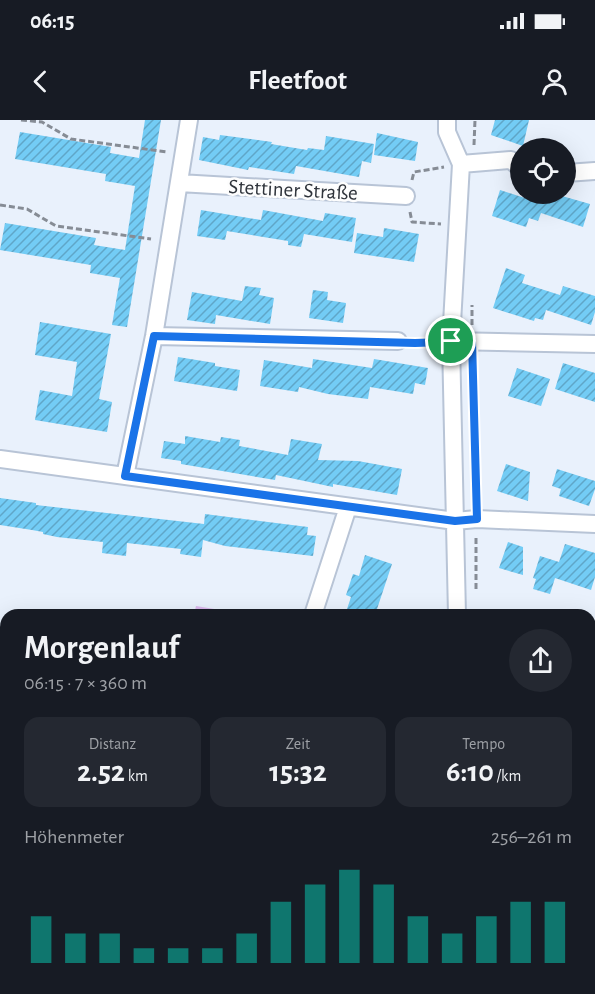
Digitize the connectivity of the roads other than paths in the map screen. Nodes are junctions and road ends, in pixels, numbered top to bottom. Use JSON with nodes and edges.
{"nodes":[{"id":1,"x":189,"y":120,"type":"edge"},
{"id":2,"x":447,"y":120,"type":"edge"},
{"id":3,"x":510,"y":160,"type":"edge"},
{"id":4,"x":467,"y":163,"type":"junction"},
{"id":5,"x":595,"y":171,"type":"edge"},
{"id":6,"x":576,"y":172,"type":"edge"},
{"id":7,"x":179,"y":183,"type":"junction"},
{"id":8,"x":406,"y":196,"type":"road end"},
{"id":9,"x":154,"y":336,"type":"junction"},
{"id":10,"x":398,"y":341,"type":"road end"},
{"id":11,"x":451,"y":341,"type":"junction"},
{"id":12,"x":595,"y":344,"type":"edge"},
{"id":13,"x":0,"y":459,"type":"edge"},
{"id":14,"x":125,"y":476,"type":"junction"},
{"id":15,"x":348,"y":507,"type":"junction"},
{"id":16,"x":455,"y":521,"type":"junction"},
{"id":17,"x":595,"y":524,"type":"edge"},
{"id":18,"x":315,"y":609,"type":"edge"},
{"id":19,"x":457,"y":609,"type":"edge"}],
"edges":[{"from":1,"to":7,"type":"street"},
{"from":2,"to":4,"type":"street"},
{"from":3,"to":4,"type":"street"},
{"from":4,"to":11,"type":"street"},
{"from":5,"to":6,"type":"street"},
{"from":7,"to":8,"type":"street","name":"Stettiner Straße"},
{"from":7,"to":9,"type":"street"},
{"from":9,"to":10,"type":"street"},
{"from":9,"to":14,"type":"street"},
{"from":11,"to":12,"type":"street"},
{"from":11,"to":16,"type":"street"},
{"from":13,"to":14,"type":"street"},
{"from":14,"to":15,"type":"street"},
{"from":15,"to":16,"type":"street"},
{"from":15,"to":18,"type":"street"},
{"from":16,"to":17,"type":"street"},
{"from":16,"to":19,"type":"street"}]}
